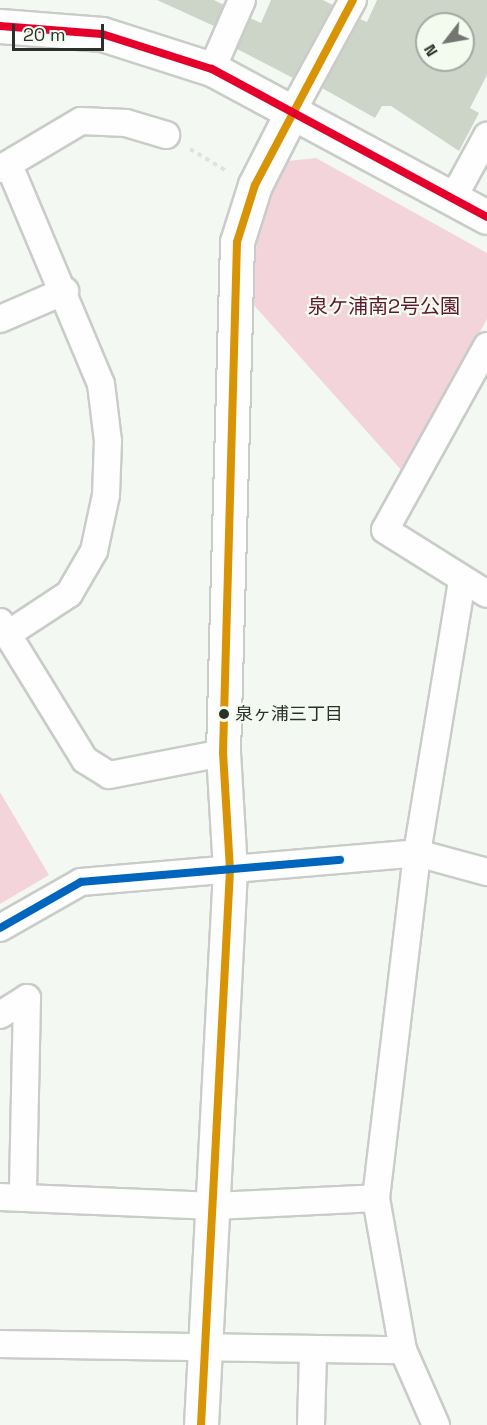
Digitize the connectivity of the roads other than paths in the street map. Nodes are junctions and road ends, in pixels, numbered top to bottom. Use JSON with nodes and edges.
{"nodes":[{"id":1,"x":242,"y":0,"type":"edge"},
{"id":2,"x":353,"y":0,"type":"edge"},
{"id":3,"x":0,"y":26,"type":"edge"},
{"id":4,"x":212,"y":69,"type":"junction"},
{"id":5,"x":293,"y":110,"type":"junction"},
{"id":6,"x":166,"y":135,"type":"road end"},
{"id":7,"x":487,"y":136,"type":"edge"},
{"id":8,"x":5,"y":169,"type":"edge"},
{"id":9,"x":453,"y":198,"type":"junction"},
{"id":10,"x":487,"y":218,"type":"edge"},
{"id":11,"x":65,"y":291,"type":"junction"},
{"id":12,"x":0,"y":319,"type":"edge"},
{"id":13,"x":487,"y":346,"type":"edge"},
{"id":14,"x":462,"y":581,"type":"junction"},
{"id":15,"x":487,"y":594,"type":"edge"},
{"id":16,"x":4,"y":628,"type":"edge"},
{"id":17,"x":223,"y":753,"type":"junction"},
{"id":18,"x":417,"y":853,"type":"junction"},
{"id":19,"x":230,"y":870,"type":"junction"},
{"id":20,"x":487,"y":872,"type":"edge"},
{"id":21,"x":0,"y":928,"type":"edge"},
{"id":22,"x":0,"y":1015,"type":"edge"},
{"id":23,"x":11,"y":1197,"type":"edge"},
{"id":24,"x":376,"y":1198,"type":"junction"},
{"id":25,"x":215,"y":1206,"type":"junction"},
{"id":26,"x":0,"y":1344,"type":"edge"},
{"id":27,"x":205,"y":1347,"type":"junction"},
{"id":28,"x":403,"y":1350,"type":"junction"},
{"id":29,"x":313,"y":1352,"type":"junction"},
{"id":30,"x":201,"y":1425,"type":"edge"},
{"id":31,"x":311,"y":1425,"type":"edge"},
{"id":32,"x":436,"y":1425,"type":"edge"}],
"edges":[{"from":1,"to":4,"type":"street"},
{"from":2,"to":5,"type":"street"},
{"from":3,"to":4,"type":"street"},
{"from":4,"to":5,"type":"street"},
{"from":5,"to":9,"type":"street"},
{"from":5,"to":17,"type":"street"},
{"from":6,"to":8,"type":"street"},
{"from":7,"to":9,"type":"street"},
{"from":8,"to":11,"type":"street"},
{"from":9,"to":10,"type":"street"},
{"from":11,"to":12,"type":"street"},
{"from":11,"to":16,"type":"street"},
{"from":13,"to":14,"type":"street"},
{"from":14,"to":15,"type":"street"},
{"from":14,"to":18,"type":"street"},
{"from":16,"to":17,"type":"street"},
{"from":17,"to":19,"type":"street"},
{"from":18,"to":19,"type":"street"},
{"from":18,"to":20,"type":"street"},
{"from":18,"to":24,"type":"street"},
{"from":19,"to":21,"type":"street"},
{"from":19,"to":25,"type":"street"},
{"from":22,"to":23,"type":"street"},
{"from":23,"to":25,"type":"street"},
{"from":24,"to":25,"type":"street"},
{"from":24,"to":28,"type":"street"},
{"from":25,"to":27,"type":"street"},
{"from":26,"to":27,"type":"street"},
{"from":27,"to":29,"type":"street"},
{"from":27,"to":30,"type":"street"},
{"from":28,"to":29,"type":"street"},
{"from":28,"to":32,"type":"street"},
{"from":29,"to":31,"type":"street"}]}
